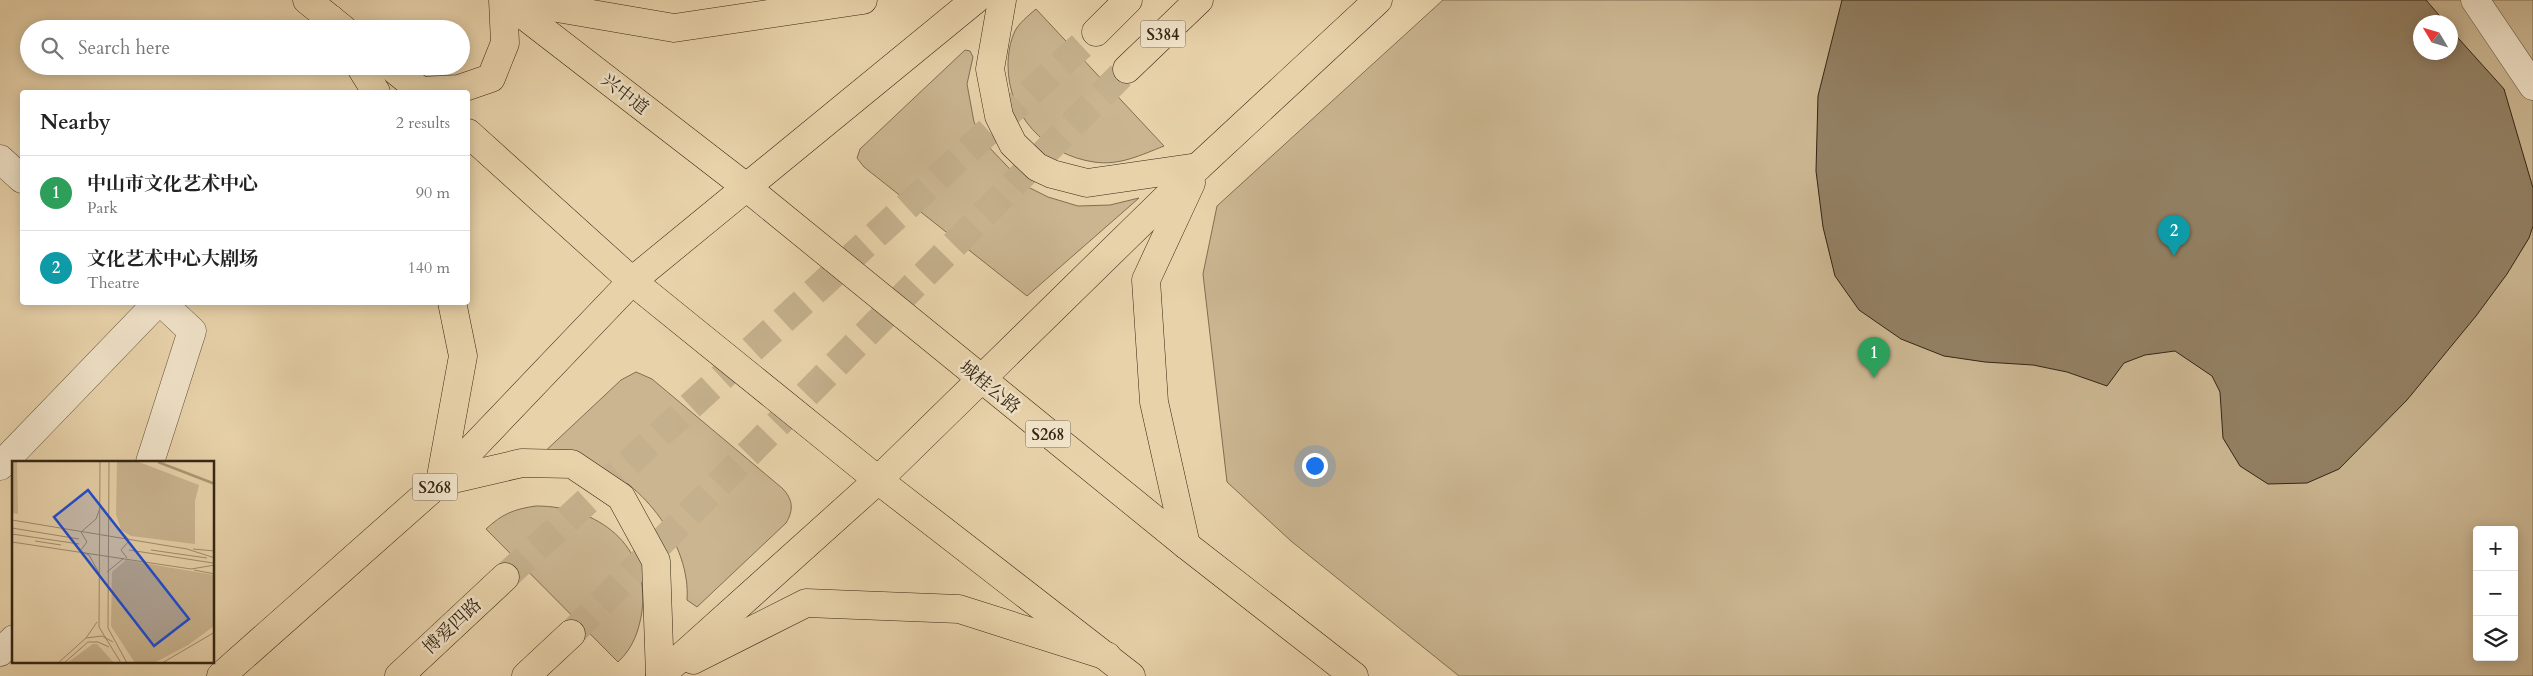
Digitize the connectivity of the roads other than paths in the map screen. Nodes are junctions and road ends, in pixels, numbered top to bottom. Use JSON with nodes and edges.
{"nodes":[{"id":1,"x":307,"y":0,"type":"edge"},
{"id":2,"x":504,"y":0,"type":"edge"},
{"id":3,"x":510,"y":0,"type":"edge"},
{"id":4,"x":862,"y":0,"type":"edge"},
{"id":5,"x":975,"y":0,"type":"edge"},
{"id":6,"x":1002,"y":0,"type":"edge"},
{"id":7,"x":1128,"y":0,"type":"edge"},
{"id":8,"x":1200,"y":0,"type":"edge"},
{"id":9,"x":1378,"y":0,"type":"edge"},
{"id":10,"x":2474,"y":0,"type":"edge"},
{"id":11,"x":331,"y":20,"type":"edge"},
{"id":12,"x":1096,"y":32,"type":"tunnel mouth"},
{"id":13,"x":1127,"y":69,"type":"tunnel mouth"},
{"id":14,"x":366,"y":75,"type":"edge"},
{"id":15,"x":401,"y":75,"type":"edge"},
{"id":16,"x":2533,"y":86,"type":"edge"},
{"id":17,"x":375,"y":90,"type":"edge"},
{"id":18,"x":419,"y":90,"type":"edge"},
{"id":19,"x":446,"y":90,"type":"edge"},
{"id":20,"x":470,"y":135,"type":"edge"},
{"id":21,"x":0,"y":159,"type":"edge"},
{"id":22,"x":1198,"y":167,"type":"junction"},
{"id":23,"x":20,"y":177,"type":"edge"},
{"id":24,"x":746,"y":187,"type":"junction"},
{"id":25,"x":632,"y":281,"type":"junction"},
{"id":26,"x":157,"y":305,"type":"edge"},
{"id":27,"x":163,"y":305,"type":"edge"},
{"id":28,"x":453,"y":305,"type":"edge"},
{"id":29,"x":981,"y":380,"type":"junction"},
{"id":30,"x":150,"y":461,"type":"edge"},
{"id":31,"x":0,"y":466,"type":"edge"},
{"id":32,"x":878,"y":480,"type":"junction"},
{"id":33,"x":440,"y":482,"type":"junction"},
{"id":34,"x":1186,"y":545,"type":"junction"},
{"id":35,"x":505,"y":577,"type":"tunnel mouth"},
{"id":36,"x":571,"y":634,"type":"tunnel mouth"},
{"id":37,"x":12,"y":641,"type":"edge"},
{"id":38,"x":0,"y":652,"type":"edge"},
{"id":39,"x":1107,"y":656,"type":"junction"},
{"id":40,"x":221,"y":676,"type":"edge"},
{"id":41,"x":398,"y":676,"type":"edge"},
{"id":42,"x":526,"y":676,"type":"edge"},
{"id":43,"x":660,"y":676,"type":"edge"},
{"id":44,"x":1131,"y":676,"type":"edge"},
{"id":45,"x":1354,"y":676,"type":"edge"}],
"edges":[{"from":1,"to":11,"type":"main road"},
{"from":2,"to":19,"type":"main road"},
{"from":2,"to":24,"type":"main road","name":"兴中道"},
{"from":3,"to":4,"type":"main road"},
{"from":5,"to":24,"type":"main road"},
{"from":6,"to":22,"type":"main road"},
{"from":7,"to":12,"type":"main road","number":"S384"},
{"from":8,"to":13,"type":"main road","number":"S384"},
{"from":9,"to":22,"type":"main road"},
{"from":10,"to":16,"type":"street"},
{"from":14,"to":17,"type":"main road"},
{"from":15,"to":18,"type":"main road"},
{"from":20,"to":25,"type":"main road"},
{"from":21,"to":23,"type":"street"},
{"from":22,"to":29,"type":"main road"},
{"from":22,"to":34,"type":"main road"},
{"from":24,"to":25,"type":"main road","number":"S268"},
{"from":24,"to":29,"type":"main road","name":"城桂公路","number":"S268"},
{"from":25,"to":32,"type":"main road"},
{"from":25,"to":33,"type":"main road","number":"S268"},
{"from":26,"to":31,"type":"street"},
{"from":27,"to":30,"type":"street"},
{"from":28,"to":33,"type":"main road"},
{"from":29,"to":32,"type":"main road"},
{"from":29,"to":34,"type":"main road","name":"城桂公路","number":"S268"},
{"from":32,"to":39,"type":"main road"},
{"from":32,"to":43,"type":"main road"},
{"from":33,"to":40,"type":"main road","number":"S268"},
{"from":33,"to":43,"type":"main road"},
{"from":34,"to":45,"type":"main road","name":"城桂公路","number":"S268"},
{"from":35,"to":41,"type":"main road","name":"博爱四路"},
{"from":36,"to":42,"type":"main road"},
{"from":37,"to":38,"type":"street"},
{"from":39,"to":43,"type":"main road"},
{"from":39,"to":44,"type":"main road"}]}
